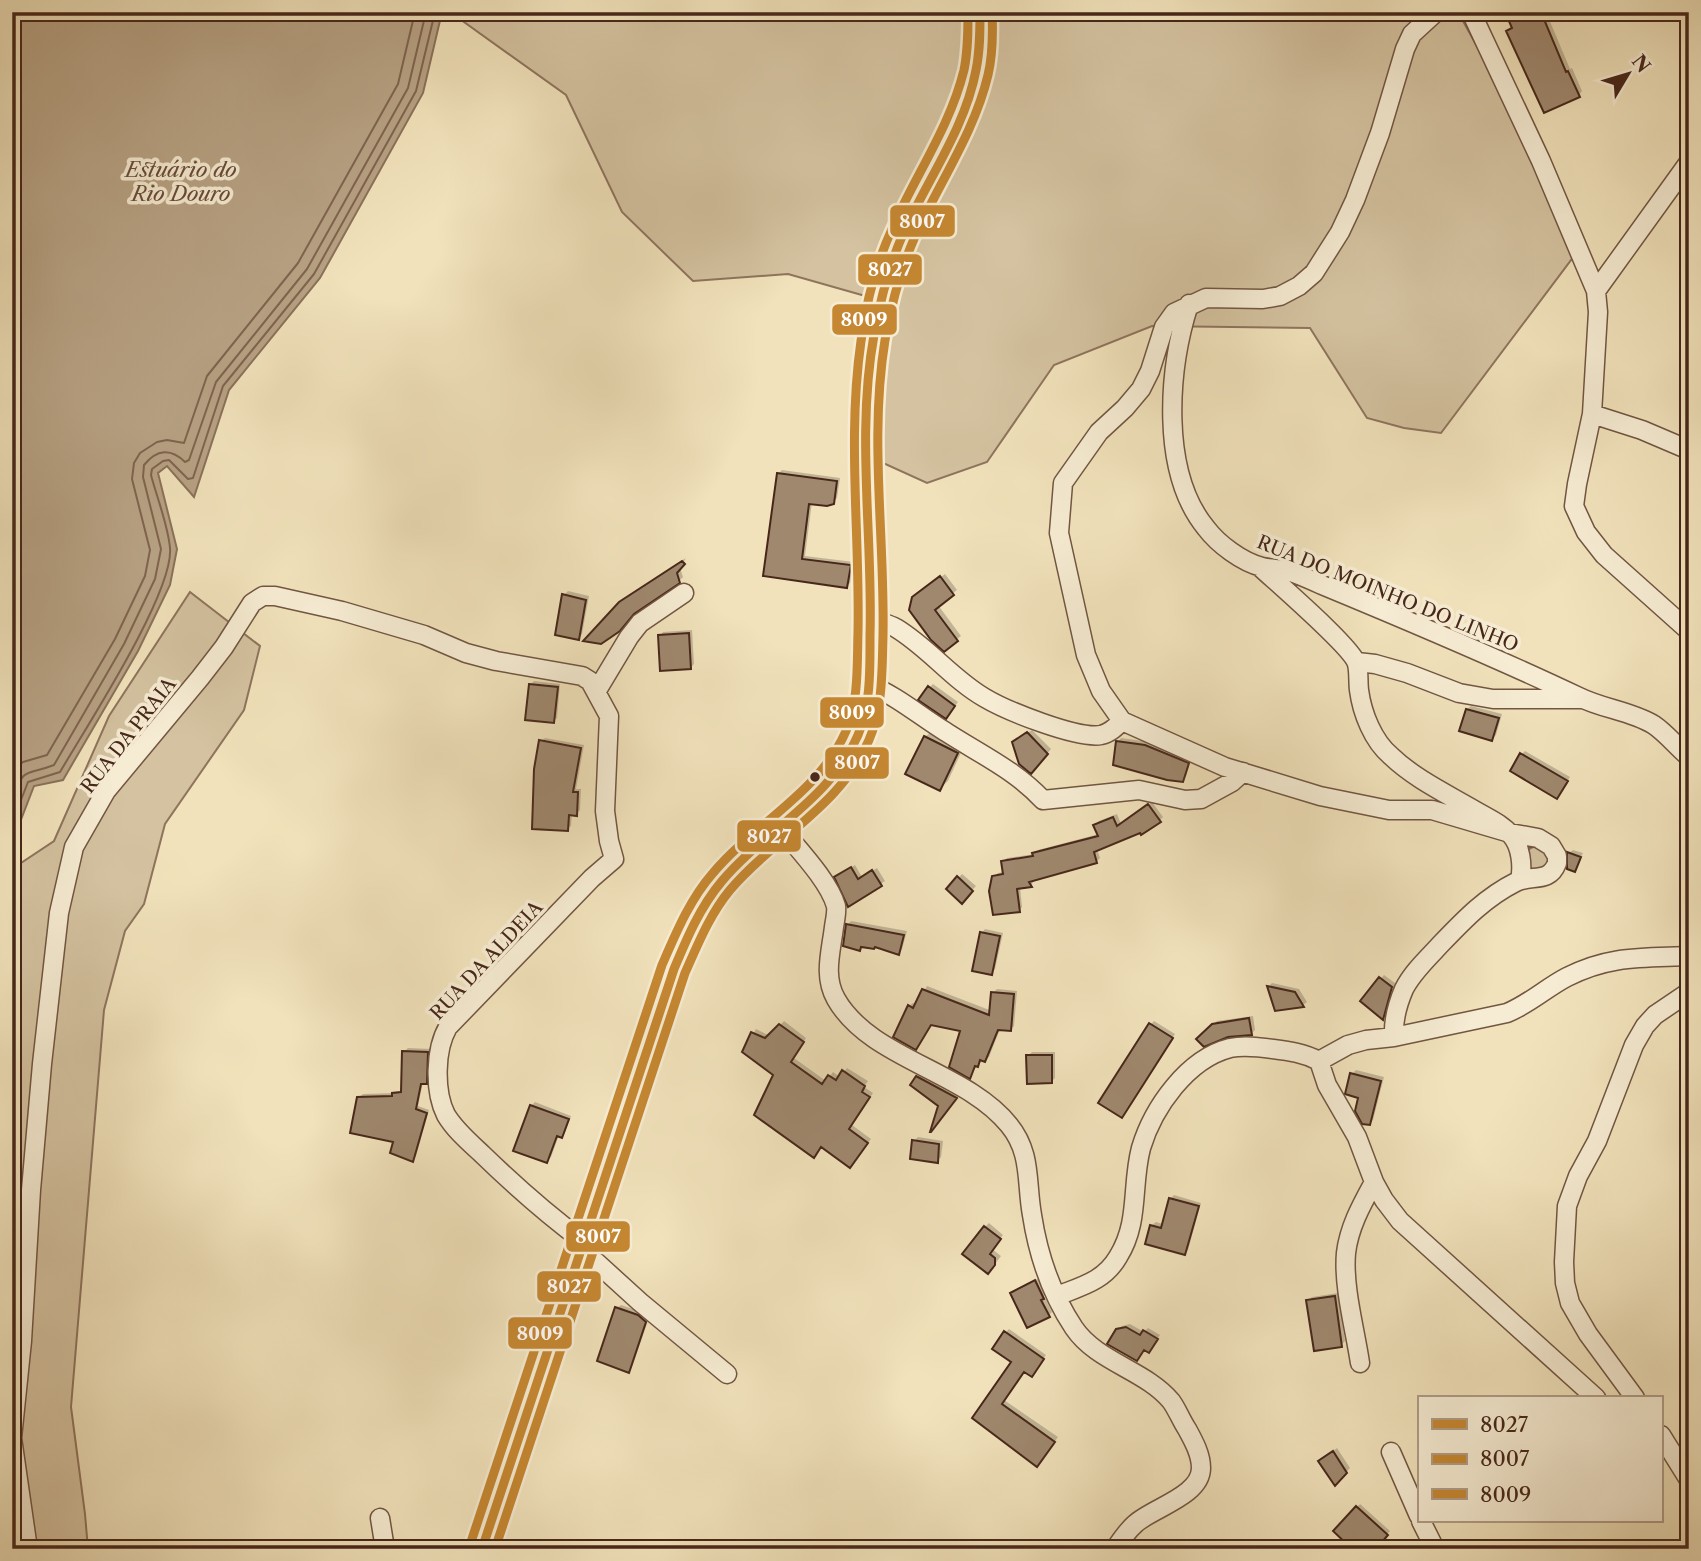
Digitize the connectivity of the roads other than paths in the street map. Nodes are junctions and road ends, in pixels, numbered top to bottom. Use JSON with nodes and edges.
{"nodes":[{"id":1,"x":980,"y":12,"type":"edge"},
{"id":2,"x":1436,"y":12,"type":"edge"},
{"id":3,"x":1471,"y":12,"type":"edge"},
{"id":4,"x":1689,"y":162,"type":"edge"},
{"id":5,"x":1596,"y":291,"type":"junction"},
{"id":6,"x":1189,"y":304,"type":"junction"},
{"id":7,"x":1592,"y":414,"type":"junction"},
{"id":8,"x":1689,"y":450,"type":"edge"},
{"id":9,"x":1259,"y":566,"type":"junction"},
{"id":10,"x":684,"y":593,"type":"dead end"},
{"id":11,"x":871,"y":620,"type":"junction"},
{"id":12,"x":1689,"y":631,"type":"edge"},
{"id":13,"x":1357,"y":662,"type":"junction"},
{"id":14,"x":868,"y":684,"type":"junction"},
{"id":15,"x":596,"y":692,"type":"junction"},
{"id":16,"x":1582,"y":699,"type":"junction"},
{"id":17,"x":1122,"y":721,"type":"junction"},
{"id":18,"x":1689,"y":757,"type":"edge"},
{"id":19,"x":1243,"y":772,"type":"junction"},
{"id":20,"x":781,"y":828,"type":"junction"},
{"id":21,"x":1510,"y":833,"type":"junction"},
{"id":22,"x":1520,"y":880,"type":"junction"},
{"id":23,"x":1689,"y":956,"type":"edge"},
{"id":24,"x":1689,"y":992,"type":"edge"},
{"id":25,"x":1394,"y":1037,"type":"junction"},
{"id":26,"x":1319,"y":1061,"type":"junction"},
{"id":27,"x":1374,"y":1181,"type":"junction"},
{"id":28,"x":582,"y":1247,"type":"junction"},
{"id":29,"x":1057,"y":1296,"type":"junction"},
{"id":30,"x":1360,"y":1363,"type":"dead end"},
{"id":31,"x":727,"y":1374,"type":"dead end"},
{"id":32,"x":1594,"y":1396,"type":"edge"},
{"id":33,"x":1634,"y":1396,"type":"edge"},
{"id":34,"x":1662,"y":1437,"type":"edge"},
{"id":35,"x":12,"y":1438,"type":"edge"},
{"id":36,"x":1391,"y":1452,"type":"dead end"},
{"id":37,"x":1662,"y":1455,"type":"edge"},
{"id":38,"x":1689,"y":1481,"type":"edge"},
{"id":39,"x":1418,"y":1513,"type":"edge"},
{"id":40,"x":380,"y":1518,"type":"dead end"},
{"id":41,"x":1422,"y":1522,"type":"edge"},
{"id":42,"x":28,"y":1549,"type":"edge"},
{"id":43,"x":385,"y":1549,"type":"edge"},
{"id":44,"x":482,"y":1549,"type":"edge"},
{"id":45,"x":1115,"y":1549,"type":"edge"},
{"id":46,"x":1435,"y":1549,"type":"edge"}],
"edges":[{"from":1,"to":11,"type":"main road"},
{"from":2,"to":6,"type":"street"},
{"from":3,"to":5,"type":"street"},
{"from":4,"to":5,"type":"street"},
{"from":5,"to":7,"type":"street"},
{"from":6,"to":9,"type":"street","name":"RUA DO MOINHO DO LINHO"},
{"from":6,"to":17,"type":"street"},
{"from":7,"to":8,"type":"street"},
{"from":7,"to":12,"type":"street"},
{"from":9,"to":13,"type":"street"},
{"from":9,"to":16,"type":"street","name":"RUA DO MOINHO DO LINHO"},
{"from":10,"to":15,"type":"street"},
{"from":11,"to":14,"type":"main road"},
{"from":11,"to":17,"type":"street"},
{"from":13,"to":16,"type":"street"},
{"from":13,"to":21,"type":"street"},
{"from":14,"to":19,"type":"street"},
{"from":14,"to":20,"type":"main road"},
{"from":15,"to":28,"type":"street","name":"RUA DA ALDEIA"},
{"from":15,"to":35,"type":"street","name":"RUA DA PRAIA"},
{"from":16,"to":18,"type":"street","name":"RUA DO MOINHO DO LINHO"},
{"from":17,"to":19,"type":"street"},
{"from":19,"to":21,"type":"street"},
{"from":20,"to":28,"type":"main road"},
{"from":20,"to":29,"type":"street"},
{"from":21,"to":22,"type":"street"},
{"from":21,"to":22,"type":"street"},
{"from":22,"to":25,"type":"street"},
{"from":23,"to":25,"type":"street"},
{"from":24,"to":33,"type":"street"},
{"from":25,"to":26,"type":"street"},
{"from":26,"to":27,"type":"street"},
{"from":26,"to":29,"type":"street"},
{"from":27,"to":30,"type":"street"},
{"from":27,"to":32,"type":"street"},
{"from":28,"to":31,"type":"street"},
{"from":28,"to":44,"type":"main road"},
{"from":29,"to":45,"type":"street"},
{"from":34,"to":38,"type":"street"},
{"from":35,"to":42,"type":"street","name":"RUA DA PRAIA"},
{"from":36,"to":39,"type":"street"},
{"from":37,"to":38,"type":"street"},
{"from":40,"to":43,"type":"street"},
{"from":41,"to":46,"type":"street"}]}
